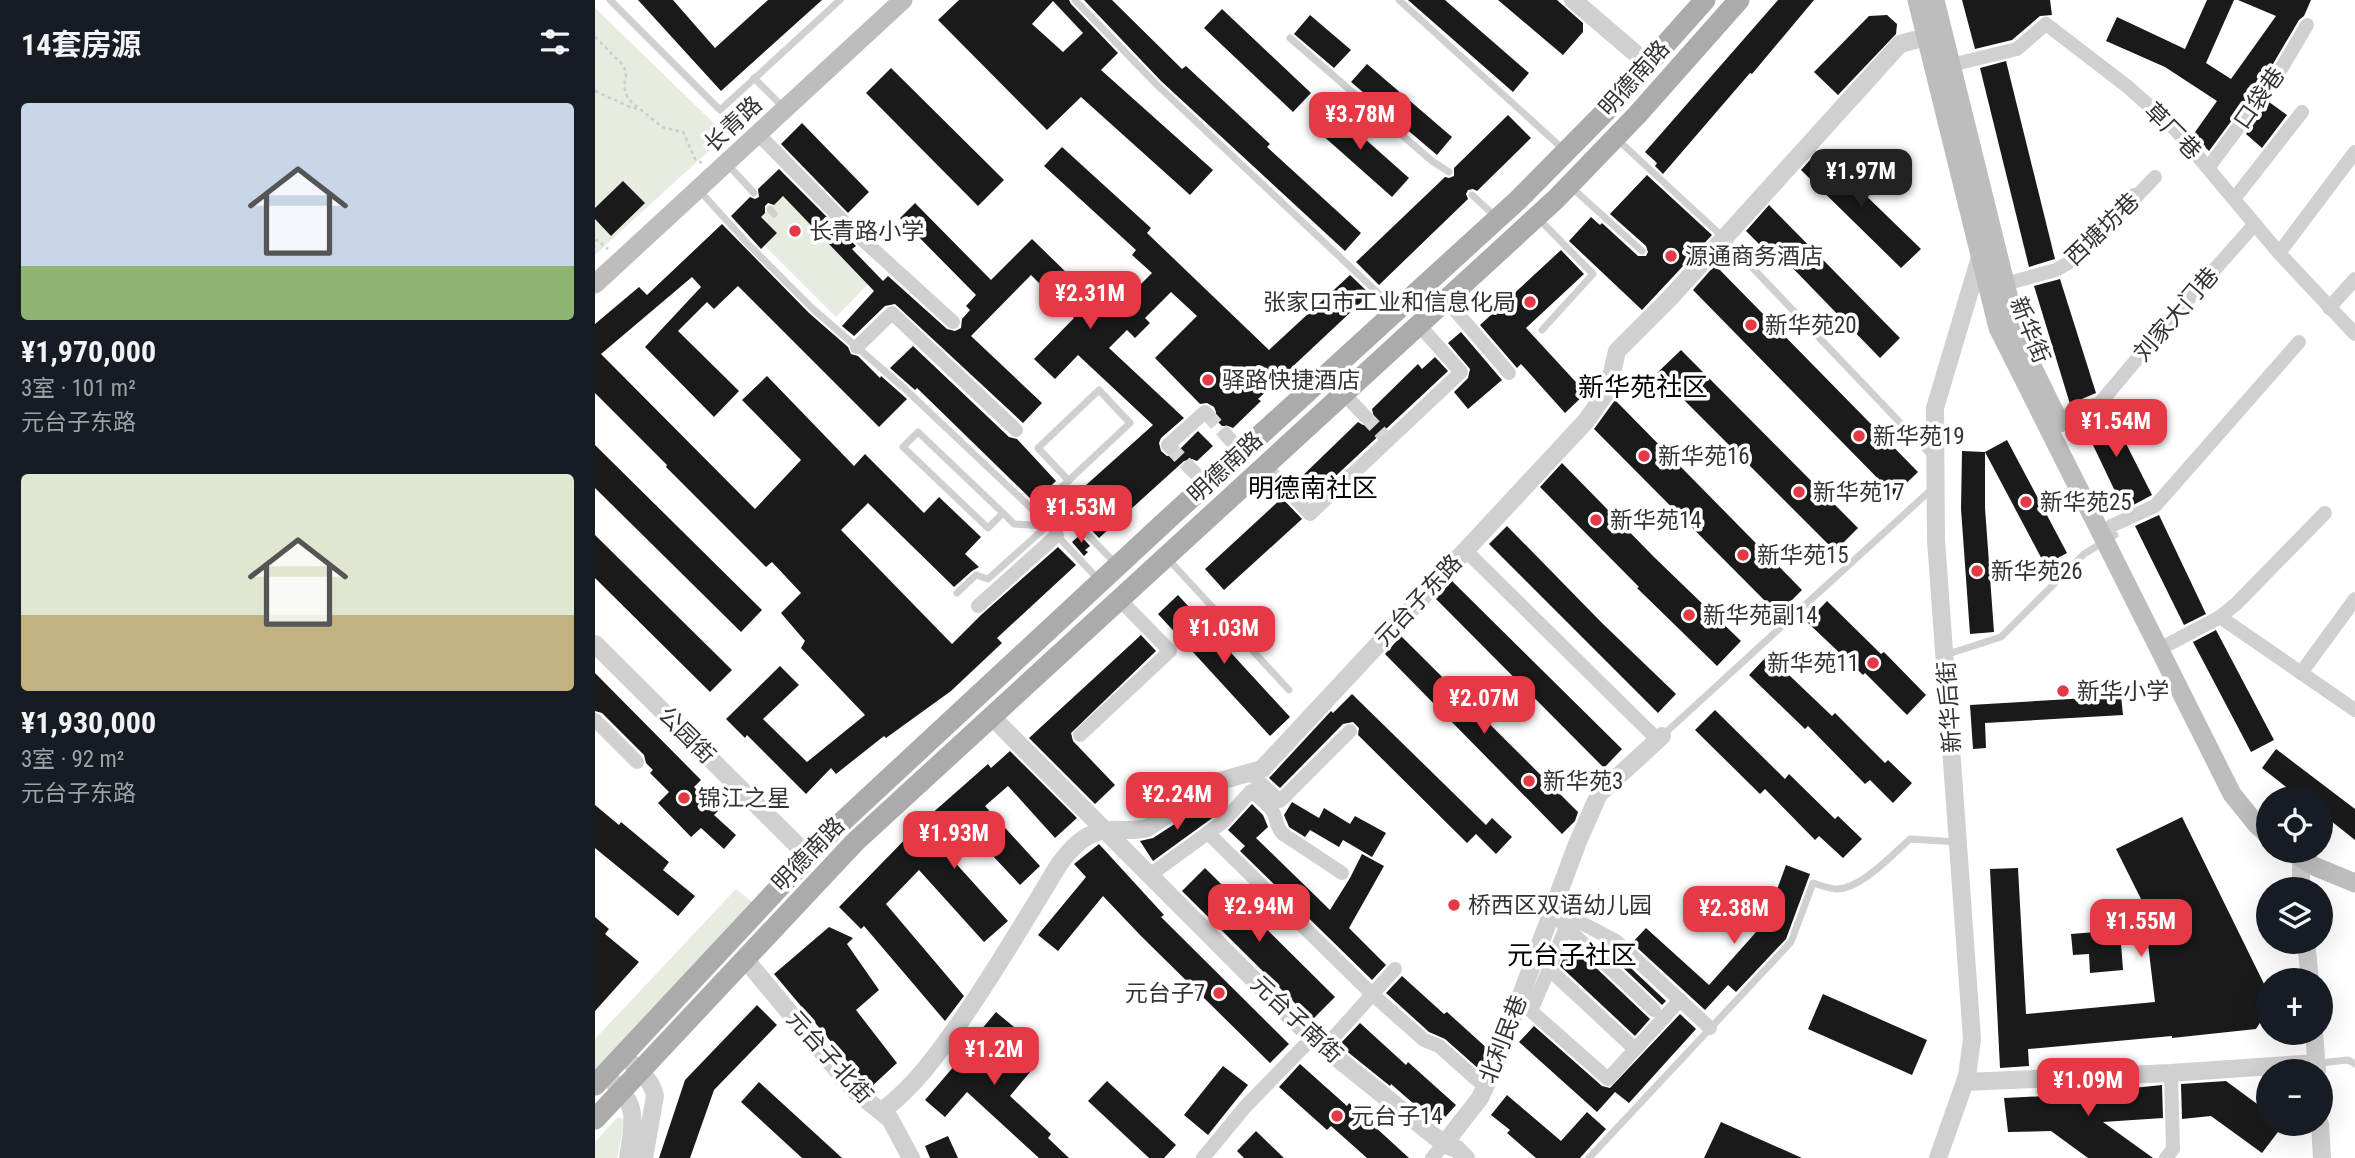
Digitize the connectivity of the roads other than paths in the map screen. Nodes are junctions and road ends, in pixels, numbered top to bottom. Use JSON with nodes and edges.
{"nodes":[{"id":1,"x":610,"y":0,"type":"edge"},
{"id":2,"x":840,"y":0,"type":"edge"},
{"id":3,"x":903,"y":0,"type":"edge"},
{"id":4,"x":1075,"y":0,"type":"edge"},
{"id":5,"x":1399,"y":0,"type":"edge"},
{"id":6,"x":1573,"y":0,"type":"edge"},
{"id":7,"x":1705,"y":0,"type":"edge"},
{"id":8,"x":1739,"y":0,"type":"edge"},
{"id":9,"x":1917,"y":0,"type":"edge"},
{"id":10,"x":1935,"y":0,"type":"edge"},
{"id":11,"x":2307,"y":25,"type":"dead end"},
{"id":12,"x":1926,"y":37,"type":"junction"},
{"id":13,"x":1290,"y":38,"type":"dead end"},
{"id":14,"x":1649,"y":65,"type":"junction"},
{"id":15,"x":1951,"y":65,"type":"junction"},
{"id":16,"x":754,"y":78,"type":"junction"},
{"id":17,"x":785,"y":109,"type":"junction"},
{"id":18,"x":2302,"y":112,"type":"dead end"},
{"id":19,"x":758,"y":134,"type":"junction"},
{"id":20,"x":1615,"y":137,"type":"junction"},
{"id":21,"x":1566,"y":152,"type":"junction"},
{"id":22,"x":2355,"y":152,"type":"edge"},
{"id":23,"x":721,"y":168,"type":"junction"},
{"id":24,"x":2208,"y":168,"type":"junction"},
{"id":25,"x":1449,"y":172,"type":"dead end"},
{"id":26,"x":2155,"y":177,"type":"dead end"},
{"id":27,"x":1569,"y":186,"type":"junction"},
{"id":28,"x":698,"y":189,"type":"junction"},
{"id":29,"x":754,"y":193,"type":"dead end"},
{"id":30,"x":1472,"y":195,"type":"dead end"},
{"id":31,"x":2234,"y":199,"type":"junction"},
{"id":32,"x":1518,"y":200,"type":"junction"},
{"id":33,"x":1537,"y":217,"type":"junction"},
{"id":34,"x":1497,"y":219,"type":"junction"},
{"id":35,"x":2255,"y":224,"type":"junction"},
{"id":36,"x":1724,"y":238,"type":"junction"},
{"id":37,"x":1642,"y":251,"type":"dead end"},
{"id":38,"x":2279,"y":253,"type":"junction"},
{"id":39,"x":1980,"y":257,"type":"junction"},
{"id":40,"x":2355,"y":279,"type":"edge"},
{"id":41,"x":595,"y":284,"type":"edge"},
{"id":42,"x":2004,"y":284,"type":"junction"},
{"id":43,"x":1446,"y":300,"type":"junction"},
{"id":44,"x":2329,"y":308,"type":"junction"},
{"id":45,"x":1398,"y":310,"type":"junction"},
{"id":46,"x":953,"y":322,"type":"dead end"},
{"id":47,"x":1419,"y":325,"type":"junction"},
{"id":48,"x":1542,"y":330,"type":"dead end"},
{"id":49,"x":2355,"y":334,"type":"edge"},
{"id":50,"x":2299,"y":342,"type":"dead end"},
{"id":51,"x":857,"y":347,"type":"junction"},
{"id":52,"x":1509,"y":373,"type":"dead end"},
{"id":53,"x":1344,"y":394,"type":"junction"},
{"id":54,"x":1207,"y":414,"type":"dead end"},
{"id":55,"x":1365,"y":416,"type":"tunnel mouth"},
{"id":56,"x":2058,"y":418,"type":"junction"},
{"id":57,"x":1016,"y":430,"type":"dead end"},
{"id":58,"x":1226,"y":435,"type":"tunnel mouth"},
{"id":59,"x":1170,"y":447,"type":"dead end"},
{"id":60,"x":1241,"y":452,"type":"junction"},
{"id":61,"x":1935,"y":459,"type":"junction"},
{"id":62,"x":1265,"y":466,"type":"junction"},
{"id":63,"x":1190,"y":468,"type":"tunnel mouth"},
{"id":64,"x":1069,"y":481,"type":"junction"},
{"id":65,"x":1206,"y":484,"type":"junction"},
{"id":66,"x":1937,"y":485,"type":"junction"},
{"id":67,"x":1003,"y":513,"type":"junction"},
{"id":68,"x":2325,"y":513,"type":"dead end"},
{"id":69,"x":1052,"y":530,"type":"junction"},
{"id":70,"x":2110,"y":534,"type":"junction"},
{"id":71,"x":1465,"y":550,"type":"junction"},
{"id":72,"x":1166,"y":557,"type":"junction"},
{"id":73,"x":1118,"y":566,"type":"junction"},
{"id":74,"x":1101,"y":582,"type":"junction"},
{"id":75,"x":957,"y":593,"type":"dead end"},
{"id":76,"x":1120,"y":600,"type":"junction"},
{"id":77,"x":2355,"y":600,"type":"edge"},
{"id":78,"x":978,"y":606,"type":"dead end"},
{"id":79,"x":2220,"y":617,"type":"junction"},
{"id":80,"x":595,"y":644,"type":"edge"},
{"id":81,"x":2169,"y":644,"type":"junction"},
{"id":82,"x":1945,"y":655,"type":"junction"},
{"id":83,"x":2301,"y":673,"type":"junction"},
{"id":84,"x":1289,"y":690,"type":"dead end"},
{"id":85,"x":2355,"y":710,"type":"edge"},
{"id":86,"x":992,"y":717,"type":"junction"},
{"id":87,"x":595,"y":720,"type":"edge"},
{"id":88,"x":1350,"y":731,"type":"dead end"},
{"id":89,"x":1080,"y":735,"type":"dead end"},
{"id":90,"x":1660,"y":738,"type":"junction"},
{"id":91,"x":637,"y":761,"type":"dead end"},
{"id":92,"x":1246,"y":781,"type":"junction"},
{"id":93,"x":2256,"y":805,"type":"edge"},
{"id":94,"x":2256,"y":825,"type":"edge"},
{"id":95,"x":1106,"y":830,"type":"junction"},
{"id":96,"x":1208,"y":833,"type":"junction"},
{"id":97,"x":1958,"y":842,"type":"junction"},
{"id":98,"x":808,"y":856,"type":"junction"},
{"id":99,"x":2333,"y":862,"type":"edge"},
{"id":100,"x":2312,"y":863,"type":"edge"},
{"id":101,"x":2355,"y":870,"type":"edge"},
{"id":102,"x":1342,"y":873,"type":"dead end"},
{"id":103,"x":1150,"y":875,"type":"junction"},
{"id":104,"x":2355,"y":883,"type":"edge"},
{"id":105,"x":1552,"y":910,"type":"junction"},
{"id":106,"x":1566,"y":927,"type":"junction"},
{"id":107,"x":745,"y":959,"type":"junction"},
{"id":108,"x":1395,"y":969,"type":"dead end"},
{"id":109,"x":1549,"y":969,"type":"junction"},
{"id":110,"x":1372,"y":994,"type":"junction"},
{"id":111,"x":1680,"y":1000,"type":"junction"},
{"id":112,"x":1654,"y":1010,"type":"dead end"},
{"id":113,"x":1710,"y":1028,"type":"junction"},
{"id":114,"x":1318,"y":1043,"type":"junction"},
{"id":115,"x":1635,"y":1049,"type":"junction"},
{"id":116,"x":622,"y":1055,"type":"junction"},
{"id":117,"x":2333,"y":1063,"type":"edge"},
{"id":118,"x":2355,"y":1064,"type":"edge"},
{"id":119,"x":2256,"y":1070,"type":"edge"},
{"id":120,"x":640,"y":1071,"type":"junction"},
{"id":121,"x":2171,"y":1073,"type":"junction"},
{"id":122,"x":600,"y":1080,"type":"edge"},
{"id":123,"x":1965,"y":1083,"type":"junction"},
{"id":124,"x":1485,"y":1087,"type":"junction"},
{"id":125,"x":622,"y":1090,"type":"junction"},
{"id":126,"x":882,"y":1111,"type":"junction"},
{"id":127,"x":595,"y":1119,"type":"edge"},
{"id":128,"x":2321,"y":1136,"type":"edge"},
{"id":129,"x":1438,"y":1151,"type":"edge"},
{"id":130,"x":628,"y":1158,"type":"edge"},
{"id":131,"x":644,"y":1158,"type":"edge"},
{"id":132,"x":911,"y":1158,"type":"edge"},
{"id":133,"x":1203,"y":1158,"type":"edge"},
{"id":134,"x":1466,"y":1158,"type":"edge"},
{"id":135,"x":1589,"y":1158,"type":"edge"},
{"id":136,"x":1938,"y":1158,"type":"edge"},
{"id":137,"x":2166,"y":1158,"type":"edge"},
{"id":138,"x":2322,"y":1158,"type":"edge"}],
"edges":[{"from":1,"to":16,"type":"lane"},
{"from":2,"to":16,"type":"lane"},
{"from":3,"to":17,"type":"main road","name":"长青路"},
{"from":4,"to":45,"type":"lane"},
{"from":5,"to":21,"type":"lane"},
{"from":6,"to":14,"type":"street"},
{"from":7,"to":14,"type":"main road","name":"明德南路"},
{"from":8,"to":20,"type":"main road","name":"明德南路"},
{"from":9,"to":12,"type":"main road","name":"新华街"},
{"from":10,"to":15,"type":"main road","name":"新华街"},
{"from":11,"to":24,"type":"street","name":"口袋巷"},
{"from":12,"to":36,"type":"street","name":"元台子东路"},
{"from":12,"to":39,"type":"main road","name":"新华街"},
{"from":13,"to":25,"type":"lane"},
{"from":14,"to":21,"type":"main road","name":"明德南路"},
{"from":15,"to":24,"type":"street","name":"草厂巷"},
{"from":15,"to":42,"type":"main road","name":"新华街"},
{"from":16,"to":17,"type":"lane"},
{"from":17,"to":19,"type":"main road","name":"长青路"},
{"from":18,"to":31,"type":"street"},
{"from":19,"to":23,"type":"main road","name":"长青路"},
{"from":19,"to":46,"type":"street"},
{"from":20,"to":27,"type":"main road","name":"明德南路"},
{"from":20,"to":36,"type":"lane"},
{"from":21,"to":32,"type":"main road","name":"明德南路"},
{"from":22,"to":38,"type":"street"},
{"from":23,"to":28,"type":"main road","name":"长青路"},
{"from":23,"to":29,"type":"lane"},
{"from":24,"to":31,"type":"street","name":"草厂巷"},
{"from":26,"to":42,"type":"street","name":"西塘坊巷"},
{"from":27,"to":33,"type":"main road","name":"明德南路"},
{"from":27,"to":37,"type":"lane"},
{"from":28,"to":41,"type":"main road","name":"长青路"},
{"from":28,"to":51,"type":"lane"},
{"from":30,"to":34,"type":"lane"},
{"from":31,"to":35,"type":"street","name":"草厂巷"},
{"from":32,"to":33,"type":"main road"},
{"from":32,"to":34,"type":"main road","name":"明德南路"},
{"from":33,"to":43,"type":"main road","name":"明德南路"},
{"from":33,"to":48,"type":"lane"},
{"from":34,"to":45,"type":"main road","name":"明德南路"},
{"from":35,"to":38,"type":"street","name":"草厂巷"},
{"from":35,"to":56,"type":"street","name":"刘家大门巷"},
{"from":36,"to":61,"type":"lane"},
{"from":36,"to":71,"type":"street","name":"元台子东路"},
{"from":38,"to":44,"type":"street","name":"草厂巷"},
{"from":39,"to":61,"type":"street","name":"新华后街"},
{"from":39,"to":70,"type":"main road","name":"新华街"},
{"from":40,"to":44,"type":"street"},
{"from":42,"to":56,"type":"main road","name":"新华街"},
{"from":43,"to":47,"type":"main road","name":"明德南路"},
{"from":43,"to":52,"type":"street"},
{"from":44,"to":49,"type":"street","name":"草厂巷"},
{"from":45,"to":60,"type":"main road","name":"明德南路"},
{"from":47,"to":53,"type":"main road","name":"明德南路"},
{"from":47,"to":62,"type":"street"},
{"from":50,"to":70,"type":"street"},
{"from":51,"to":57,"type":"street"},
{"from":51,"to":69,"type":"lane"},
{"from":53,"to":55,"type":"street"},
{"from":53,"to":62,"type":"main road","name":"明德南路"},
{"from":54,"to":59,"type":"street"},
{"from":56,"to":70,"type":"main road","name":"新华街"},
{"from":58,"to":60,"type":"street"},
{"from":60,"to":65,"type":"main road","name":"明德南路"},
{"from":61,"to":66,"type":"street","name":"新华后街"},
{"from":62,"to":72,"type":"main road","name":"明德南路"},
{"from":63,"to":65,"type":"street"},
{"from":64,"to":64,"type":"lane"},
{"from":64,"to":73,"type":"lane"},
{"from":65,"to":73,"type":"main road","name":"明德南路"},
{"from":66,"to":82,"type":"street","name":"新华后街"},
{"from":66,"to":90,"type":"lane"},
{"from":67,"to":67,"type":"lane"},
{"from":67,"to":69,"type":"lane"},
{"from":68,"to":79,"type":"street"},
{"from":69,"to":74,"type":"lane"},
{"from":69,"to":75,"type":"lane"},
{"from":69,"to":78,"type":"street"},
{"from":70,"to":81,"type":"main road","name":"新华街"},
{"from":70,"to":82,"type":"lane"},
{"from":70,"to":94,"type":"main road","name":"新华街"},
{"from":71,"to":90,"type":"street"},
{"from":71,"to":92,"type":"street","name":"元台子东路"},
{"from":72,"to":76,"type":"main road","name":"明德南路"},
{"from":72,"to":84,"type":"lane"},
{"from":73,"to":74,"type":"main road","name":"明德南路"},
{"from":74,"to":98,"type":"main road","name":"明德南路"},
{"from":76,"to":86,"type":"main road","name":"明德南路"},
{"from":76,"to":89,"type":"street"},
{"from":77,"to":83,"type":"street"},
{"from":79,"to":81,"type":"street"},
{"from":79,"to":83,"type":"street"},
{"from":80,"to":98,"type":"street","name":"公园街"},
{"from":81,"to":93,"type":"main road","name":"新华街"},
{"from":82,"to":97,"type":"street","name":"新华后街"},
{"from":83,"to":85,"type":"street"},
{"from":86,"to":95,"type":"street","name":"元台子南街"},
{"from":86,"to":107,"type":"main road","name":"明德南路"},
{"from":87,"to":91,"type":"street"},
{"from":88,"to":92,"type":"street"},
{"from":90,"to":105,"type":"street","name":"北利民巷"},
{"from":92,"to":95,"type":"street","name":"元台子东路"},
{"from":92,"to":96,"type":"street"},
{"from":92,"to":102,"type":"street"},
{"from":95,"to":103,"type":"street","name":"元台子南街"},
{"from":95,"to":126,"type":"street","name":"元台子东路"},
{"from":96,"to":103,"type":"street"},
{"from":96,"to":110,"type":"street"},
{"from":97,"to":113,"type":"lane"},
{"from":97,"to":123,"type":"street","name":"新华后街"},
{"from":98,"to":116,"type":"main road","name":"明德南路"},
{"from":99,"to":101,"type":"main road"},
{"from":100,"to":104,"type":"main road"},
{"from":103,"to":114,"type":"street","name":"元台子南街"},
{"from":105,"to":106,"type":"street"},
{"from":105,"to":111,"type":"street"},
{"from":105,"to":124,"type":"street","name":"北利民巷"},
{"from":106,"to":109,"type":"street"},
{"from":106,"to":112,"type":"street"},
{"from":107,"to":120,"type":"main road","name":"明德南路"},
{"from":107,"to":126,"type":"street","name":"元台子北街"},
{"from":108,"to":110,"type":"street"},
{"from":109,"to":115,"type":"street"},
{"from":109,"to":115,"type":"street"},
{"from":110,"to":114,"type":"street"},
{"from":110,"to":124,"type":"street"},
{"from":111,"to":113,"type":"street"},
{"from":111,"to":115,"type":"street"},
{"from":113,"to":135,"type":"lane"},
{"from":114,"to":129,"type":"street","name":"元台子南街"},
{"from":114,"to":133,"type":"street"},
{"from":116,"to":120,"type":"street"},
{"from":116,"to":122,"type":"main road","name":"明德南路"},
{"from":117,"to":118,"type":"lane"},
{"from":119,"to":121,"type":"street"},
{"from":120,"to":125,"type":"main road","name":"明德南路"},
{"from":120,"to":131,"type":"street"},
{"from":121,"to":123,"type":"street"},
{"from":121,"to":137,"type":"street"},
{"from":122,"to":125,"type":"street"},
{"from":123,"to":136,"type":"street","name":"新华后街"},
{"from":124,"to":129,"type":"street","name":"北利民巷"},
{"from":125,"to":127,"type":"main road","name":"明德南路"},
{"from":125,"to":130,"type":"street"},
{"from":126,"to":132,"type":"street","name":"元台子北街"},
{"from":128,"to":138,"type":"street"},
{"from":129,"to":134,"type":"street","name":"元台子南街"}]}
